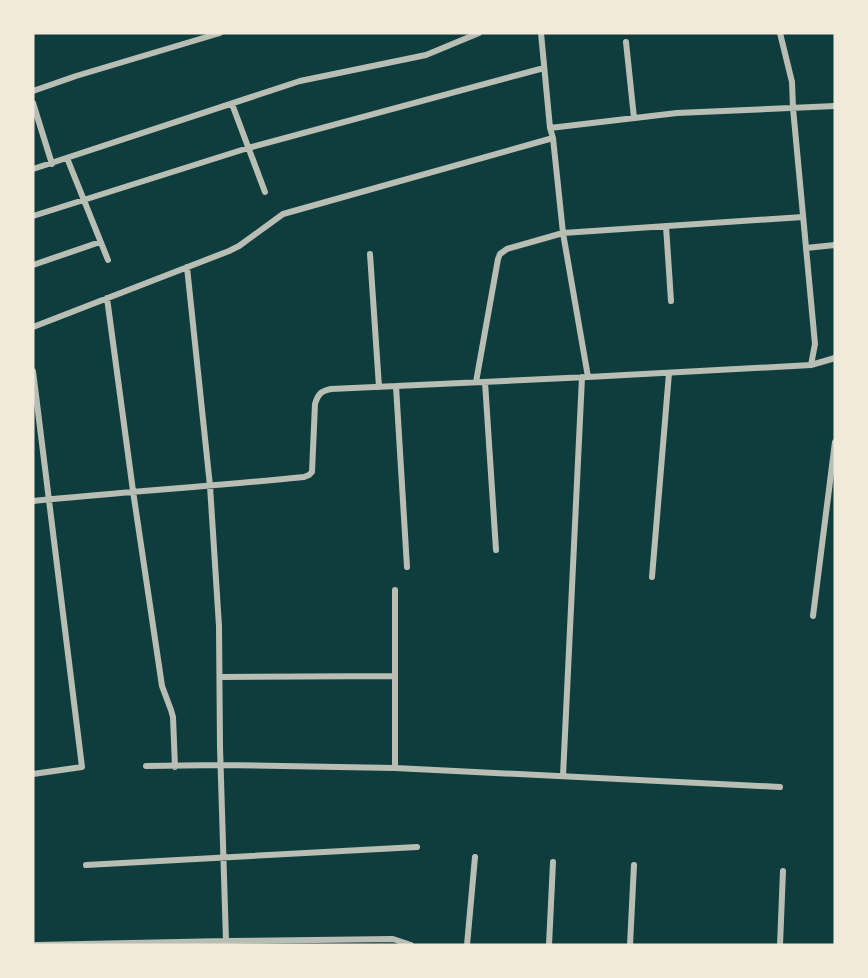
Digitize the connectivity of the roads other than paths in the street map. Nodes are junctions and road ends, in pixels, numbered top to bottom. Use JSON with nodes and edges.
{"nodes":[{"id":1,"x":220,"y":33,"type":"edge"},
{"id":2,"x":479,"y":33,"type":"edge"},
{"id":3,"x":541,"y":33,"type":"edge"},
{"id":4,"x":780,"y":33,"type":"edge"},
{"id":5,"x":626,"y":42,"type":"dead end"},
{"id":6,"x":544,"y":68,"type":"junction"},
{"id":7,"x":33,"y":91,"type":"edge"},
{"id":8,"x":33,"y":103,"type":"edge"},
{"id":9,"x":232,"y":104,"type":"junction"},
{"id":10,"x":835,"y":106,"type":"edge"},
{"id":11,"x":793,"y":108,"type":"junction"},
{"id":12,"x":634,"y":118,"type":"junction"},
{"id":13,"x":550,"y":128,"type":"junction"},
{"id":14,"x":554,"y":138,"type":"junction"},
{"id":15,"x":248,"y":148,"type":"junction"},
{"id":16,"x":67,"y":158,"type":"junction"},
{"id":17,"x":52,"y":164,"type":"junction"},
{"id":18,"x":33,"y":169,"type":"edge"},
{"id":19,"x":265,"y":192,"type":"dead end"},
{"id":20,"x":83,"y":199,"type":"junction"},
{"id":21,"x":33,"y":216,"type":"edge"},
{"id":22,"x":803,"y":217,"type":"junction"},
{"id":23,"x":666,"y":226,"type":"junction"},
{"id":24,"x":563,"y":233,"type":"junction"},
{"id":25,"x":100,"y":242,"type":"junction"},
{"id":26,"x":835,"y":245,"type":"edge"},
{"id":27,"x":806,"y":248,"type":"junction"},
{"id":28,"x":370,"y":254,"type":"dead end"},
{"id":29,"x":108,"y":260,"type":"dead end"},
{"id":30,"x":33,"y":265,"type":"edge"},
{"id":31,"x":187,"y":267,"type":"junction"},
{"id":32,"x":107,"y":298,"type":"junction"},
{"id":33,"x":671,"y":301,"type":"dead end"},
{"id":34,"x":33,"y":327,"type":"edge"},
{"id":35,"x":835,"y":358,"type":"edge"},
{"id":36,"x":811,"y":365,"type":"junction"},
{"id":37,"x":33,"y":371,"type":"edge"},
{"id":38,"x":669,"y":373,"type":"junction"},
{"id":39,"x":585,"y":377,"type":"junction"},
{"id":40,"x":476,"y":382,"type":"junction"},
{"id":41,"x":485,"y":382,"type":"junction"},
{"id":42,"x":396,"y":386,"type":"junction"},
{"id":43,"x":379,"y":387,"type":"junction"},
{"id":44,"x":835,"y":442,"type":"edge"},
{"id":45,"x":210,"y":486,"type":"junction"},
{"id":46,"x":133,"y":491,"type":"junction"},
{"id":47,"x":50,"y":500,"type":"junction"},
{"id":48,"x":33,"y":501,"type":"edge"},
{"id":49,"x":496,"y":550,"type":"dead end"},
{"id":50,"x":407,"y":567,"type":"dead end"},
{"id":51,"x":652,"y":577,"type":"dead end"},
{"id":52,"x":395,"y":590,"type":"dead end"},
{"id":53,"x":813,"y":616,"type":"dead end"},
{"id":54,"x":395,"y":676,"type":"junction"},
{"id":55,"x":220,"y":677,"type":"junction"},
{"id":56,"x":221,"y":765,"type":"junction"},
{"id":57,"x":146,"y":766,"type":"dead end"},
{"id":58,"x":175,"y":766,"type":"junction"},
{"id":59,"x":395,"y":768,"type":"junction"},
{"id":60,"x":33,"y":774,"type":"edge"},
{"id":61,"x":563,"y":776,"type":"junction"},
{"id":62,"x":780,"y":787,"type":"dead end"},
{"id":63,"x":417,"y":847,"type":"dead end"},
{"id":64,"x":475,"y":856,"type":"dead end"},
{"id":65,"x":224,"y":857,"type":"junction"},
{"id":66,"x":553,"y":862,"type":"dead end"},
{"id":67,"x":86,"y":865,"type":"dead end"},
{"id":68,"x":634,"y":865,"type":"dead end"},
{"id":69,"x":783,"y":871,"type":"dead end"},
{"id":70,"x":226,"y":940,"type":"junction"},
{"id":71,"x":36,"y":945,"type":"edge"},
{"id":72,"x":411,"y":945,"type":"edge"},
{"id":73,"x":467,"y":945,"type":"edge"},
{"id":74,"x":549,"y":945,"type":"edge"},
{"id":75,"x":630,"y":945,"type":"edge"},
{"id":76,"x":780,"y":945,"type":"edge"}],
"edges":[{"from":1,"to":7,"type":"street"},
{"from":2,"to":9,"type":"street"},
{"from":3,"to":6,"type":"street"},
{"from":4,"to":11,"type":"street"},
{"from":5,"to":12,"type":"street"},
{"from":6,"to":13,"type":"street"},
{"from":6,"to":15,"type":"street"},
{"from":8,"to":17,"type":"street"},
{"from":9,"to":15,"type":"street"},
{"from":9,"to":16,"type":"street"},
{"from":10,"to":11,"type":"street"},
{"from":11,"to":12,"type":"street"},
{"from":11,"to":22,"type":"street"},
{"from":12,"to":13,"type":"street"},
{"from":13,"to":14,"type":"street"},
{"from":14,"to":24,"type":"street"},
{"from":14,"to":31,"type":"street"},
{"from":15,"to":19,"type":"street"},
{"from":15,"to":20,"type":"street"},
{"from":16,"to":17,"type":"street"},
{"from":16,"to":20,"type":"street"},
{"from":17,"to":18,"type":"street"},
{"from":20,"to":21,"type":"street"},
{"from":20,"to":25,"type":"street"},
{"from":22,"to":23,"type":"street"},
{"from":22,"to":27,"type":"street"},
{"from":23,"to":24,"type":"street"},
{"from":23,"to":33,"type":"street"},
{"from":24,"to":39,"type":"street"},
{"from":24,"to":40,"type":"street"},
{"from":25,"to":29,"type":"street"},
{"from":25,"to":30,"type":"street"},
{"from":26,"to":27,"type":"street"},
{"from":27,"to":36,"type":"street"},
{"from":28,"to":43,"type":"street"},
{"from":31,"to":32,"type":"street"},
{"from":31,"to":45,"type":"street"},
{"from":32,"to":34,"type":"street"},
{"from":32,"to":46,"type":"street"},
{"from":35,"to":36,"type":"street"},
{"from":36,"to":38,"type":"street"},
{"from":37,"to":47,"type":"street"},
{"from":38,"to":39,"type":"street"},
{"from":38,"to":51,"type":"street"},
{"from":39,"to":41,"type":"street"},
{"from":39,"to":61,"type":"street"},
{"from":40,"to":41,"type":"street"},
{"from":40,"to":42,"type":"street"},
{"from":41,"to":49,"type":"street"},
{"from":42,"to":43,"type":"street"},
{"from":42,"to":50,"type":"street"},
{"from":43,"to":45,"type":"street"},
{"from":44,"to":53,"type":"street"},
{"from":45,"to":46,"type":"street"},
{"from":45,"to":55,"type":"street"},
{"from":46,"to":47,"type":"street"},
{"from":46,"to":58,"type":"street"},
{"from":47,"to":48,"type":"street"},
{"from":47,"to":60,"type":"street"},
{"from":52,"to":54,"type":"street"},
{"from":54,"to":55,"type":"street"},
{"from":54,"to":59,"type":"street"},
{"from":55,"to":56,"type":"street"},
{"from":56,"to":58,"type":"street"},
{"from":56,"to":59,"type":"street"},
{"from":56,"to":65,"type":"street"},
{"from":57,"to":58,"type":"street"},
{"from":59,"to":61,"type":"street"},
{"from":61,"to":62,"type":"street"},
{"from":63,"to":65,"type":"street"},
{"from":64,"to":73,"type":"street"},
{"from":65,"to":67,"type":"street"},
{"from":65,"to":70,"type":"street"},
{"from":66,"to":74,"type":"street"},
{"from":68,"to":75,"type":"street"},
{"from":69,"to":76,"type":"street"},
{"from":70,"to":71,"type":"street"},
{"from":70,"to":72,"type":"street"}]}
